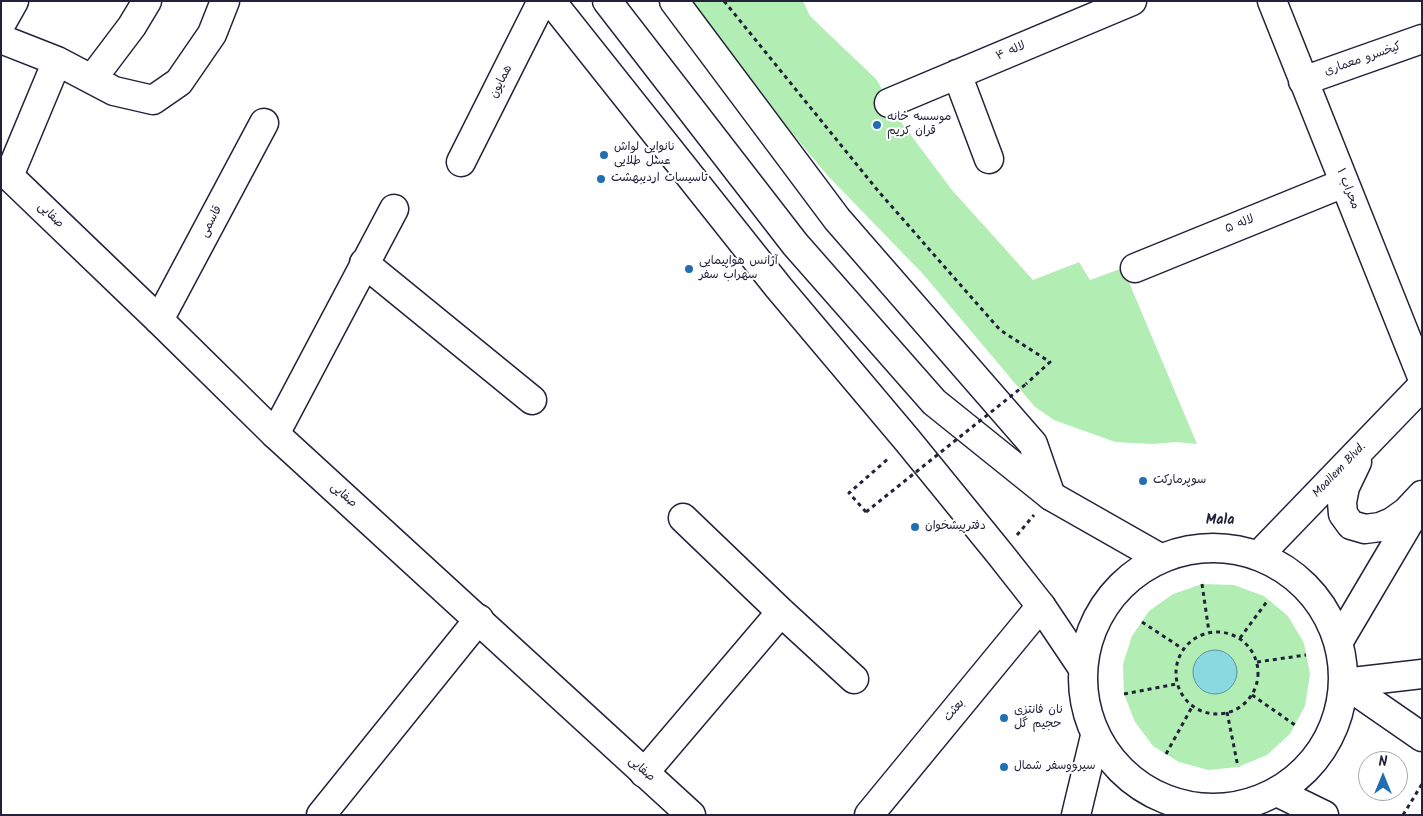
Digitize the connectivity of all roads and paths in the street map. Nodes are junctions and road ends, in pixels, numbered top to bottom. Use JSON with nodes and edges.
{"nodes":[{"id":1,"x":14,"y":1,"type":"edge"},
{"id":2,"x":146,"y":1,"type":"edge"},
{"id":3,"x":225,"y":1,"type":"edge"},
{"id":4,"x":542,"y":1,"type":"edge"},
{"id":5,"x":550,"y":1,"type":"edge"},
{"id":6,"x":607,"y":1,"type":"edge"},
{"id":7,"x":674,"y":1,"type":"edge"},
{"id":8,"x":724,"y":1,"type":"edge"},
{"id":9,"x":1132,"y":1,"type":"edge"},
{"id":10,"x":1272,"y":1,"type":"edge"},
{"id":11,"x":1,"y":24,"type":"edge"},
{"id":12,"x":1,"y":39,"type":"edge"},
{"id":13,"x":1422,"y":39,"type":"edge"},
{"id":14,"x":57,"y":61,"type":"junction"},
{"id":15,"x":957,"y":74,"type":"junction"},
{"id":16,"x":92,"y":79,"type":"junction"},
{"id":17,"x":1303,"y":81,"type":"junction"},
{"id":18,"x":889,"y":103,"type":"dead end"},
{"id":19,"x":264,"y":123,"type":"dead end"},
{"id":20,"x":989,"y":158,"type":"dead end"},
{"id":21,"x":461,"y":162,"type":"dead end"},
{"id":22,"x":5,"y":174,"type":"edge"},
{"id":23,"x":1344,"y":182,"type":"junction"},
{"id":24,"x":394,"y":209,"type":"dead end"},
{"id":25,"x":364,"y":263,"type":"junction"},
{"id":26,"x":1135,"y":268,"type":"dead end"},
{"id":27,"x":159,"y":320,"type":"junction"},
{"id":28,"x":1422,"y":376,"type":"edge"},
{"id":29,"x":1422,"y":386,"type":"edge"},
{"id":30,"x":532,"y":400,"type":"dead end"},
{"id":31,"x":275,"y":434,"type":"junction"},
{"id":32,"x":1376,"y":434,"type":"junction"},
{"id":33,"x":908,"y":441,"type":"junction"},
{"id":34,"x":1422,"y":495,"type":"edge"},
{"id":35,"x":1051,"y":496,"type":"junction"},
{"id":36,"x":1422,"y":500,"type":"edge"},
{"id":37,"x":684,"y":518,"type":"dead end"},
{"id":38,"x":1000,"y":554,"type":"junction"},
{"id":39,"x":1258,"y":555,"type":"junction"},
{"id":40,"x":1160,"y":558,"type":"junction"},
{"id":41,"x":1202,"y":584,"type":"dead end"},
{"id":42,"x":1268,"y":600,"type":"dead end"},
{"id":43,"x":1041,"y":606,"type":"junction"},
{"id":44,"x":781,"y":612,"type":"junction"},
{"id":45,"x":479,"y":619,"type":"junction"},
{"id":46,"x":1142,"y":622,"type":"dead end"},
{"id":47,"x":1208,"y":632,"type":"junction"},
{"id":48,"x":1240,"y":638,"type":"junction"},
{"id":49,"x":1339,"y":641,"type":"junction"},
{"id":50,"x":1182,"y":649,"type":"junction"},
{"id":51,"x":1306,"y":655,"type":"dead end"},
{"id":52,"x":1257,"y":662,"type":"junction"},
{"id":53,"x":1082,"y":667,"type":"junction"},
{"id":54,"x":1422,"y":674,"type":"edge"},
{"id":55,"x":854,"y":679,"type":"dead end"},
{"id":56,"x":1344,"y":683,"type":"junction"},
{"id":57,"x":1176,"y":684,"type":"junction"},
{"id":58,"x":1124,"y":694,"type":"dead end"},
{"id":59,"x":1252,"y":695,"type":"junction"},
{"id":60,"x":1192,"y":707,"type":"junction"},
{"id":61,"x":1227,"y":712,"type":"junction"},
{"id":62,"x":1295,"y":725,"type":"dead end"},
{"id":63,"x":1095,"y":736,"type":"junction"},
{"id":64,"x":1422,"y":737,"type":"edge"},
{"id":65,"x":1166,"y":754,"type":"dead end"},
{"id":66,"x":1238,"y":767,"type":"dead end"},
{"id":67,"x":644,"y":773,"type":"junction"},
{"id":68,"x":1422,"y":784,"type":"edge"},
{"id":69,"x":1277,"y":792,"type":"junction"},
{"id":70,"x":1209,"y":812,"type":"edge"},
{"id":71,"x":320,"y":815,"type":"edge"},
{"id":72,"x":691,"y":815,"type":"edge"},
{"id":73,"x":869,"y":815,"type":"edge"},
{"id":74,"x":1076,"y":815,"type":"edge"},
{"id":75,"x":1324,"y":815,"type":"edge"},
{"id":76,"x":1403,"y":815,"type":"edge"}],
"edges":[{"from":1,"to":11,"type":"street"},
{"from":2,"to":16,"type":"street"},
{"from":3,"to":16,"type":"street"},
{"from":4,"to":21,"type":"street","name":"همایون"},
{"from":5,"to":33,"type":"street"},
{"from":6,"to":35,"type":"street"},
{"from":7,"to":35,"type":"street"},
{"from":8,"to":33,"type":"path","bridge":true},
{"from":9,"to":15,"type":"street","name":"لاله ۴"},
{"from":10,"to":17,"type":"street","name":"محراب ۱"},
{"from":12,"to":14,"type":"street"},
{"from":13,"to":17,"type":"street","name":"کیخسرو معماری"},
{"from":14,"to":16,"type":"street"},
{"from":14,"to":22,"type":"street"},
{"from":15,"to":18,"type":"street","name":"لاله ۴"},
{"from":15,"to":20,"type":"street"},
{"from":17,"to":23,"type":"street","name":"محراب ۱"},
{"from":19,"to":27,"type":"street","name":"قاسمی"},
{"from":22,"to":27,"type":"street","name":"صفایی"},
{"from":23,"to":26,"type":"street","name":"لاله ۵"},
{"from":23,"to":28,"type":"street","name":"محراب ۱"},
{"from":24,"to":25,"type":"street"},
{"from":25,"to":30,"type":"street"},
{"from":25,"to":31,"type":"street"},
{"from":27,"to":31,"type":"street","name":"صفایی"},
{"from":29,"to":32,"type":"street","name":"Moallem Blvd."},
{"from":31,"to":45,"type":"street","name":"صفایی"},
{"from":32,"to":34,"type":"street"},
{"from":32,"to":39,"type":"street","name":"Moallem Blvd."},
{"from":33,"to":38,"type":"street"},
{"from":35,"to":38,"type":"path"},
{"from":35,"to":40,"type":"street"},
{"from":36,"to":49,"type":"street"},
{"from":37,"to":44,"type":"street"},
{"from":38,"to":43,"type":"street"},
{"from":39,"to":40,"type":"street"},
{"from":39,"to":49,"type":"street"},
{"from":40,"to":53,"type":"street"},
{"from":41,"to":47,"type":"path"},
{"from":42,"to":48,"type":"path"},
{"from":43,"to":53,"type":"street"},
{"from":43,"to":73,"type":"street","name":"بعثت"},
{"from":44,"to":55,"type":"street"},
{"from":44,"to":67,"type":"street"},
{"from":45,"to":67,"type":"street","name":"صفایی"},
{"from":45,"to":71,"type":"street"},
{"from":46,"to":50,"type":"path"},
{"from":47,"to":48,"type":"path"},
{"from":47,"to":50,"type":"path"},
{"from":48,"to":52,"type":"path"},
{"from":49,"to":56,"type":"street"},
{"from":50,"to":57,"type":"path"},
{"from":51,"to":52,"type":"path"},
{"from":52,"to":59,"type":"path"},
{"from":53,"to":63,"type":"street"},
{"from":54,"to":56,"type":"street"},
{"from":56,"to":64,"type":"street"},
{"from":56,"to":69,"type":"street"},
{"from":57,"to":58,"type":"path"},
{"from":57,"to":60,"type":"path"},
{"from":59,"to":61,"type":"path"},
{"from":59,"to":62,"type":"path"},
{"from":60,"to":61,"type":"path"},
{"from":60,"to":65,"type":"path"},
{"from":61,"to":66,"type":"path"},
{"from":63,"to":70,"type":"street"},
{"from":63,"to":74,"type":"street"},
{"from":67,"to":72,"type":"street","name":"صفایی"},
{"from":68,"to":76,"type":"path"},
{"from":69,"to":70,"type":"street"},
{"from":69,"to":75,"type":"street"}]}
